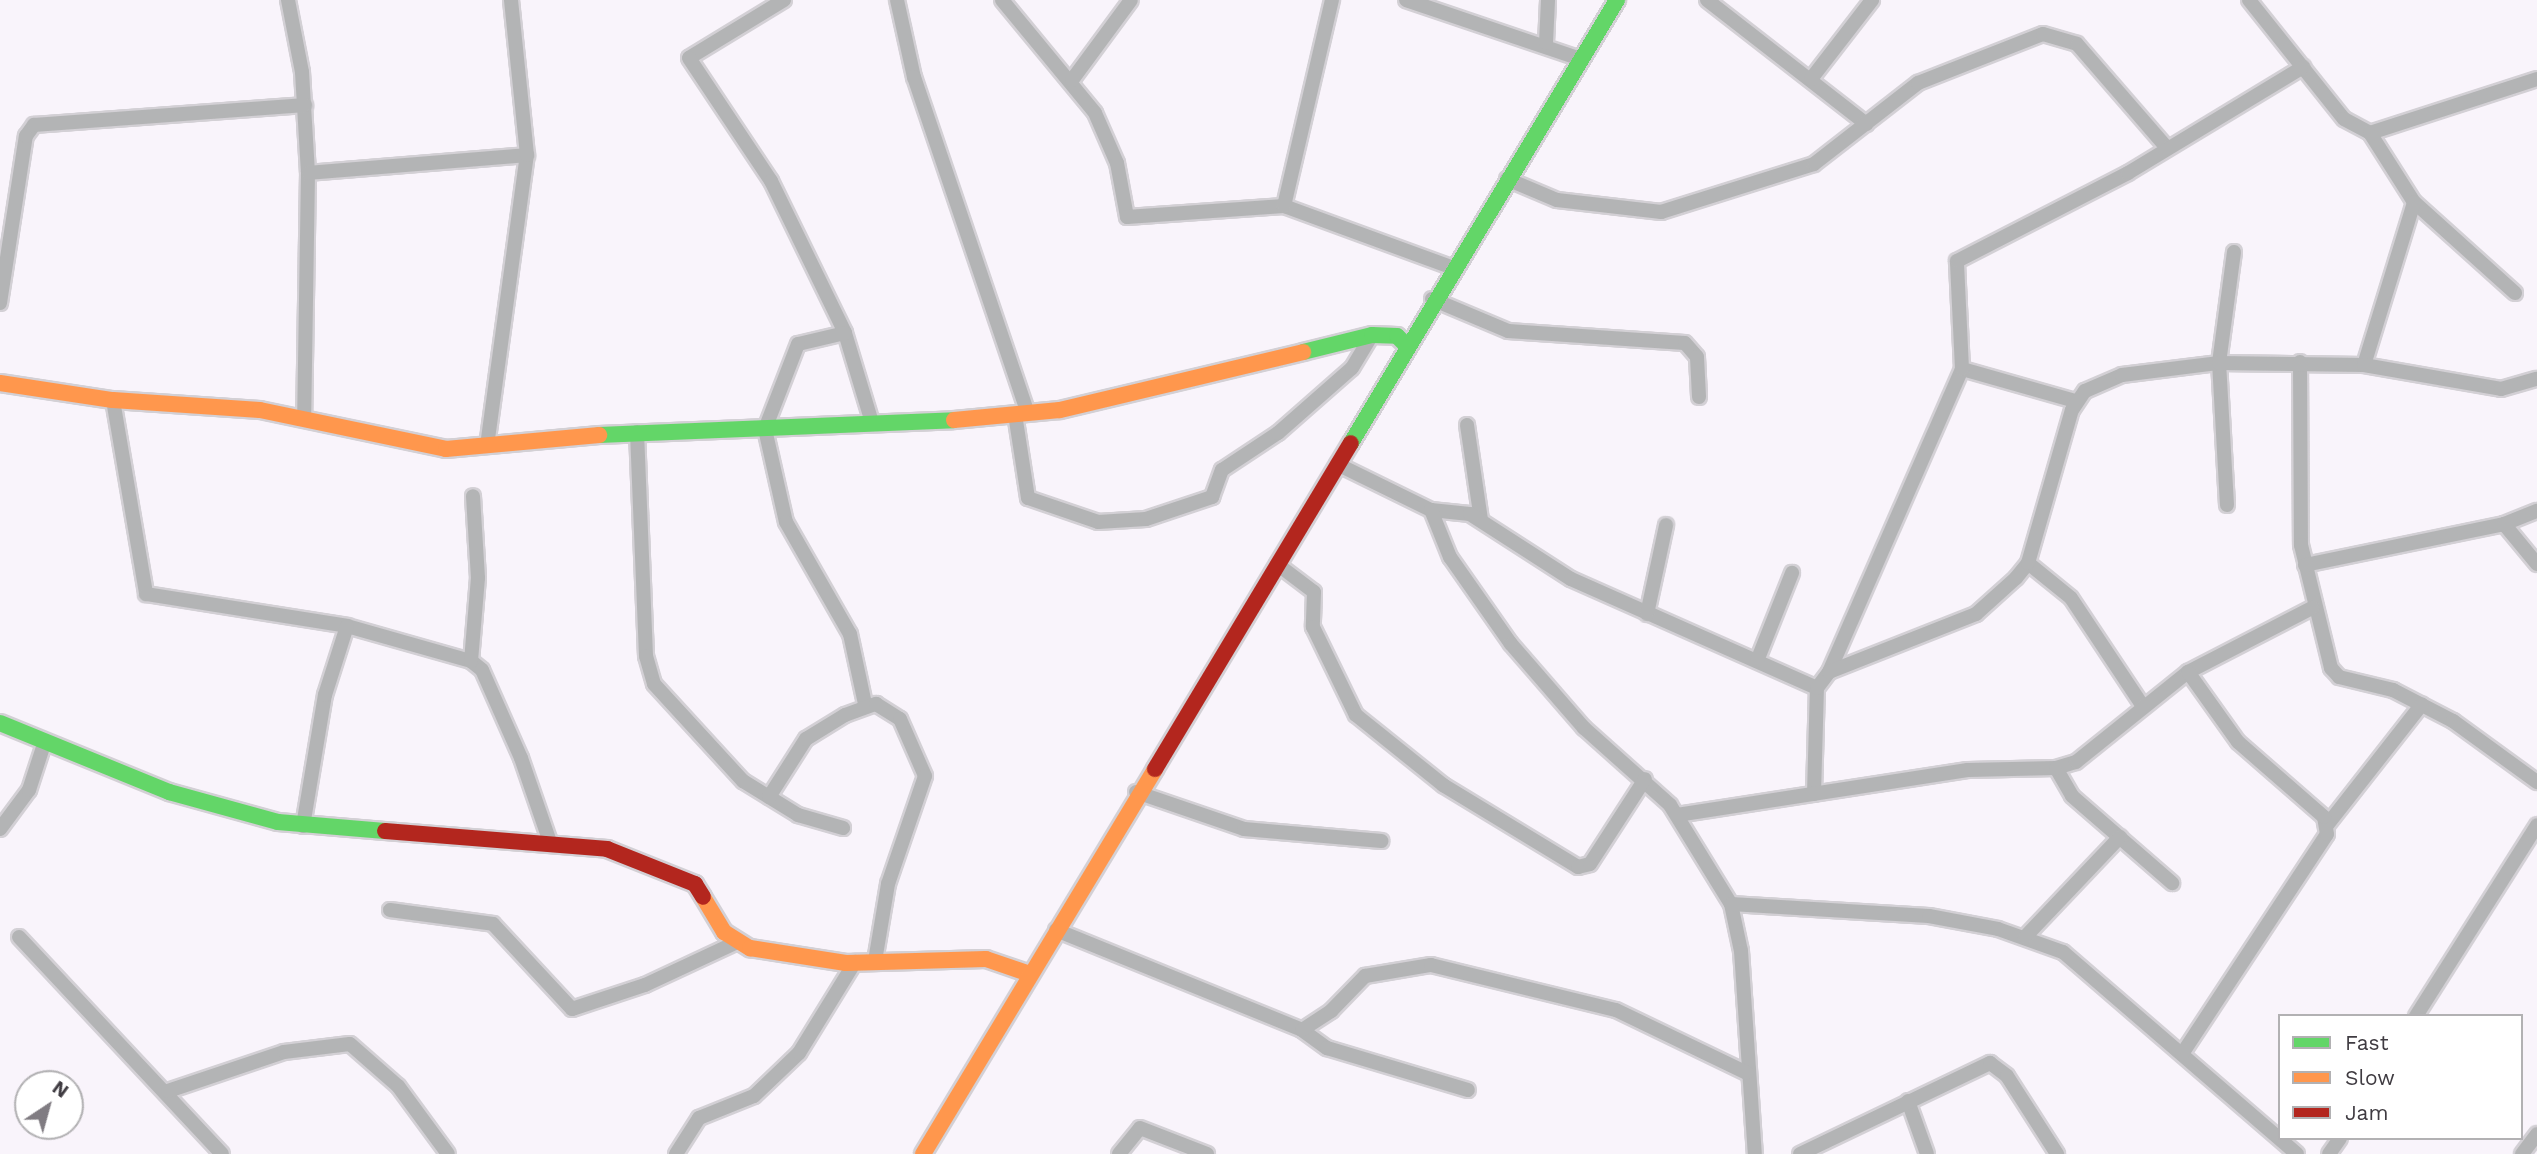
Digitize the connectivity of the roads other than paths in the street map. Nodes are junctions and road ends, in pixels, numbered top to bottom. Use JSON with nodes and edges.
{"nodes":[{"id":1,"x":288,"y":0,"type":"edge"},
{"id":2,"x":511,"y":0,"type":"edge"},
{"id":3,"x":783,"y":0,"type":"edge"},
{"id":4,"x":897,"y":0,"type":"edge"},
{"id":5,"x":1002,"y":0,"type":"edge"},
{"id":6,"x":1131,"y":0,"type":"edge"},
{"id":7,"x":1332,"y":0,"type":"edge"},
{"id":8,"x":1406,"y":0,"type":"edge"},
{"id":9,"x":1548,"y":0,"type":"edge"},
{"id":10,"x":1617,"y":0,"type":"edge"},
{"id":11,"x":1707,"y":0,"type":"edge"},
{"id":12,"x":1872,"y":0,"type":"edge"},
{"id":13,"x":2249,"y":0,"type":"edge"},
{"id":14,"x":1546,"y":43,"type":"junction"},
{"id":15,"x":1580,"y":59,"type":"junction"},
{"id":16,"x":2302,"y":67,"type":"junction"},
{"id":17,"x":1811,"y":79,"type":"junction"},
{"id":18,"x":2537,"y":79,"type":"edge"},
{"id":19,"x":1072,"y":80,"type":"junction"},
{"id":20,"x":305,"y":105,"type":"junction"},
{"id":21,"x":1866,"y":124,"type":"junction"},
{"id":22,"x":2370,"y":133,"type":"junction"},
{"id":23,"x":2167,"y":148,"type":"junction"},
{"id":24,"x":527,"y":155,"type":"junction"},
{"id":25,"x":308,"y":173,"type":"junction"},
{"id":26,"x":1507,"y":179,"type":"junction"},
{"id":27,"x":2414,"y":202,"type":"junction"},
{"id":28,"x":1284,"y":206,"type":"junction"},
{"id":29,"x":2234,"y":252,"type":"dead end"},
{"id":30,"x":1451,"y":267,"type":"junction"},
{"id":31,"x":2515,"y":293,"type":"dead end"},
{"id":32,"x":1432,"y":299,"type":"junction"},
{"id":33,"x":0,"y":303,"type":"edge"},
{"id":34,"x":845,"y":333,"type":"junction"},
{"id":35,"x":1372,"y":335,"type":"junction"},
{"id":36,"x":1405,"y":344,"type":"junction"},
{"id":37,"x":2300,"y":362,"type":"junction"},
{"id":38,"x":2219,"y":363,"type":"junction"},
{"id":39,"x":2364,"y":365,"type":"junction"},
{"id":40,"x":1962,"y":369,"type":"junction"},
{"id":41,"x":2537,"y":379,"type":"edge"},
{"id":42,"x":0,"y":383,"type":"edge"},
{"id":43,"x":1699,"y":397,"type":"dead end"},
{"id":44,"x":113,"y":400,"type":"junction"},
{"id":45,"x":2075,"y":401,"type":"junction"},
{"id":46,"x":1021,"y":414,"type":"junction"},
{"id":47,"x":304,"y":417,"type":"junction"},
{"id":48,"x":870,"y":419,"type":"junction"},
{"id":49,"x":1467,"y":425,"type":"dead end"},
{"id":50,"x":765,"y":429,"type":"junction"},
{"id":51,"x":637,"y":432,"type":"junction"},
{"id":52,"x":486,"y":446,"type":"junction"},
{"id":53,"x":1337,"y":464,"type":"junction"},
{"id":54,"x":473,"y":496,"type":"dead end"},
{"id":55,"x":2227,"y":505,"type":"dead end"},
{"id":56,"x":1431,"y":510,"type":"junction"},
{"id":57,"x":2537,"y":511,"type":"edge"},
{"id":58,"x":1481,"y":520,"type":"junction"},
{"id":59,"x":2504,"y":524,"type":"junction"},
{"id":60,"x":1666,"y":526,"type":"dead end"},
{"id":61,"x":2028,"y":563,"type":"junction"},
{"id":62,"x":1276,"y":564,"type":"junction"},
{"id":63,"x":2537,"y":564,"type":"edge"},
{"id":64,"x":2305,"y":565,"type":"junction"},
{"id":65,"x":1792,"y":573,"type":"dead end"},
{"id":66,"x":2312,"y":608,"type":"junction"},
{"id":67,"x":1647,"y":614,"type":"junction"},
{"id":68,"x":347,"y":626,"type":"junction"},
{"id":69,"x":471,"y":661,"type":"junction"},
{"id":70,"x":1757,"y":661,"type":"junction"},
{"id":71,"x":2188,"y":672,"type":"junction"},
{"id":72,"x":1829,"y":673,"type":"junction"},
{"id":73,"x":1817,"y":688,"type":"junction"},
{"id":74,"x":865,"y":704,"type":"junction"},
{"id":75,"x":2421,"y":704,"type":"junction"},
{"id":76,"x":2141,"y":705,"type":"junction"},
{"id":77,"x":0,"y":723,"type":"edge"},
{"id":78,"x":44,"y":744,"type":"junction"},
{"id":79,"x":2056,"y":768,"type":"junction"},
{"id":80,"x":1645,"y":779,"type":"junction"},
{"id":81,"x":2537,"y":782,"type":"edge"},
{"id":82,"x":1136,"y":792,"type":"junction"},
{"id":83,"x":1814,"y":794,"type":"junction"},
{"id":84,"x":769,"y":797,"type":"junction"},
{"id":85,"x":1677,"y":815,"type":"junction"},
{"id":86,"x":2328,"y":824,"type":"junction"},
{"id":87,"x":2537,"y":825,"type":"edge"},
{"id":88,"x":303,"y":826,"type":"junction"},
{"id":89,"x":843,"y":828,"type":"dead end"},
{"id":90,"x":0,"y":829,"type":"edge"},
{"id":91,"x":2120,"y":837,"type":"junction"},
{"id":92,"x":1381,"y":841,"type":"dead end"},
{"id":93,"x":550,"y":842,"type":"junction"},
{"id":94,"x":2172,"y":883,"type":"dead end"},
{"id":95,"x":1731,"y":904,"type":"junction"},
{"id":96,"x":390,"y":910,"type":"dead end"},
{"id":97,"x":1056,"y":930,"type":"junction"},
{"id":98,"x":19,"y":937,"type":"dead end"},
{"id":99,"x":2025,"y":937,"type":"junction"},
{"id":100,"x":735,"y":943,"type":"junction"},
{"id":101,"x":875,"y":961,"type":"junction"},
{"id":102,"x":855,"y":962,"type":"junction"},
{"id":103,"x":1030,"y":974,"type":"junction"},
{"id":104,"x":2417,"y":1014,"type":"edge"},
{"id":105,"x":1302,"y":1030,"type":"junction"},
{"id":106,"x":2182,"y":1054,"type":"junction"},
{"id":107,"x":1746,"y":1073,"type":"junction"},
{"id":108,"x":1468,"y":1090,"type":"dead end"},
{"id":109,"x":168,"y":1091,"type":"junction"},
{"id":110,"x":1908,"y":1101,"type":"junction"},
{"id":111,"x":2278,"y":1137,"type":"edge"},
{"id":112,"x":2281,"y":1140,"type":"edge"},
{"id":113,"x":222,"y":1154,"type":"edge"},
{"id":114,"x":448,"y":1154,"type":"edge"},
{"id":115,"x":676,"y":1154,"type":"edge"},
{"id":116,"x":923,"y":1154,"type":"edge"},
{"id":117,"x":1119,"y":1154,"type":"edge"},
{"id":118,"x":1207,"y":1154,"type":"edge"},
{"id":119,"x":1755,"y":1154,"type":"edge"},
{"id":120,"x":1800,"y":1154,"type":"edge"},
{"id":121,"x":1927,"y":1154,"type":"edge"},
{"id":122,"x":2057,"y":1154,"type":"edge"},
{"id":123,"x":2297,"y":1154,"type":"edge"}],
"edges":[{"from":1,"to":20,"type":"street"},
{"from":2,"to":24,"type":"street"},
{"from":3,"to":34,"type":"street"},
{"from":4,"to":46,"type":"street"},
{"from":5,"to":19,"type":"street"},
{"from":6,"to":19,"type":"street"},
{"from":7,"to":28,"type":"street"},
{"from":8,"to":14,"type":"street"},
{"from":9,"to":14,"type":"street"},
{"from":10,"to":15,"type":"street"},
{"from":11,"to":17,"type":"street"},
{"from":12,"to":17,"type":"street"},
{"from":13,"to":16,"type":"street"},
{"from":14,"to":15,"type":"street"},
{"from":15,"to":26,"type":"street"},
{"from":16,"to":22,"type":"street"},
{"from":16,"to":23,"type":"street"},
{"from":17,"to":21,"type":"street"},
{"from":18,"to":22,"type":"street"},
{"from":19,"to":28,"type":"street"},
{"from":20,"to":25,"type":"street"},
{"from":20,"to":33,"type":"street"},
{"from":21,"to":23,"type":"street"},
{"from":21,"to":26,"type":"street"},
{"from":22,"to":27,"type":"street"},
{"from":23,"to":40,"type":"street"},
{"from":24,"to":25,"type":"street"},
{"from":24,"to":52,"type":"street"},
{"from":25,"to":47,"type":"street"},
{"from":26,"to":30,"type":"street"},
{"from":27,"to":31,"type":"street"},
{"from":27,"to":39,"type":"street"},
{"from":28,"to":30,"type":"street"},
{"from":29,"to":38,"type":"street"},
{"from":30,"to":32,"type":"street"},
{"from":32,"to":36,"type":"street"},
{"from":32,"to":43,"type":"street"},
{"from":34,"to":48,"type":"street"},
{"from":34,"to":50,"type":"street"},
{"from":35,"to":36,"type":"street"},
{"from":35,"to":46,"type":"street"},
{"from":35,"to":46,"type":"street"},
{"from":36,"to":53,"type":"street"},
{"from":37,"to":38,"type":"street"},
{"from":37,"to":39,"type":"street"},
{"from":37,"to":64,"type":"street"},
{"from":38,"to":45,"type":"street"},
{"from":38,"to":55,"type":"street"},
{"from":39,"to":41,"type":"street"},
{"from":40,"to":45,"type":"street"},
{"from":40,"to":72,"type":"street"},
{"from":42,"to":44,"type":"street"},
{"from":44,"to":47,"type":"street"},
{"from":44,"to":68,"type":"street"},
{"from":45,"to":61,"type":"street"},
{"from":46,"to":48,"type":"street"},
{"from":47,"to":52,"type":"street"},
{"from":48,"to":50,"type":"street"},
{"from":49,"to":58,"type":"street"},
{"from":50,"to":51,"type":"street"},
{"from":50,"to":74,"type":"street"},
{"from":51,"to":52,"type":"street"},
{"from":51,"to":84,"type":"street"},
{"from":53,"to":56,"type":"street"},
{"from":53,"to":62,"type":"street"},
{"from":54,"to":69,"type":"street"},
{"from":56,"to":58,"type":"street"},
{"from":56,"to":80,"type":"street"},
{"from":57,"to":59,"type":"street"},
{"from":58,"to":67,"type":"street"},
{"from":59,"to":63,"type":"street"},
{"from":59,"to":64,"type":"street"},
{"from":60,"to":67,"type":"street"},
{"from":61,"to":72,"type":"street"},
{"from":61,"to":76,"type":"street"},
{"from":62,"to":80,"type":"street"},
{"from":62,"to":82,"type":"street"},
{"from":64,"to":66,"type":"street"},
{"from":65,"to":70,"type":"street"},
{"from":66,"to":71,"type":"street"},
{"from":66,"to":75,"type":"street"},
{"from":67,"to":70,"type":"street"},
{"from":68,"to":69,"type":"street"},
{"from":68,"to":88,"type":"street"},
{"from":69,"to":93,"type":"street"},
{"from":70,"to":73,"type":"street"},
{"from":71,"to":76,"type":"street"},
{"from":71,"to":86,"type":"street"},
{"from":72,"to":73,"type":"street"},
{"from":73,"to":83,"type":"street"},
{"from":74,"to":84,"type":"street"},
{"from":74,"to":101,"type":"street"},
{"from":75,"to":81,"type":"street"},
{"from":75,"to":86,"type":"street"},
{"from":76,"to":79,"type":"street"},
{"from":77,"to":78,"type":"street"},
{"from":78,"to":88,"type":"street"},
{"from":78,"to":90,"type":"street"},
{"from":79,"to":83,"type":"street"},
{"from":79,"to":91,"type":"street"},
{"from":80,"to":85,"type":"street"},
{"from":82,"to":92,"type":"street"},
{"from":82,"to":97,"type":"street"},
{"from":83,"to":85,"type":"street"},
{"from":84,"to":89,"type":"street"},
{"from":85,"to":95,"type":"street"},
{"from":86,"to":106,"type":"street"},
{"from":87,"to":104,"type":"street"},
{"from":88,"to":93,"type":"street"},
{"from":91,"to":94,"type":"street"},
{"from":91,"to":99,"type":"street"},
{"from":93,"to":100,"type":"street"},
{"from":95,"to":99,"type":"street"},
{"from":95,"to":107,"type":"street"},
{"from":96,"to":100,"type":"street"},
{"from":97,"to":103,"type":"street"},
{"from":97,"to":105,"type":"street"},
{"from":98,"to":109,"type":"street"},
{"from":99,"to":106,"type":"street"},
{"from":100,"to":102,"type":"street"},
{"from":101,"to":102,"type":"street"},
{"from":101,"to":103,"type":"street"},
{"from":102,"to":115,"type":"street"},
{"from":103,"to":116,"type":"street"},
{"from":105,"to":107,"type":"street"},
{"from":105,"to":108,"type":"street"},
{"from":106,"to":111,"type":"street"},
{"from":107,"to":119,"type":"street"},
{"from":109,"to":113,"type":"street"},
{"from":109,"to":114,"type":"street"},
{"from":110,"to":120,"type":"street"},
{"from":110,"to":121,"type":"street"},
{"from":110,"to":122,"type":"street"},
{"from":112,"to":123,"type":"street"},
{"from":117,"to":118,"type":"street"}]}
